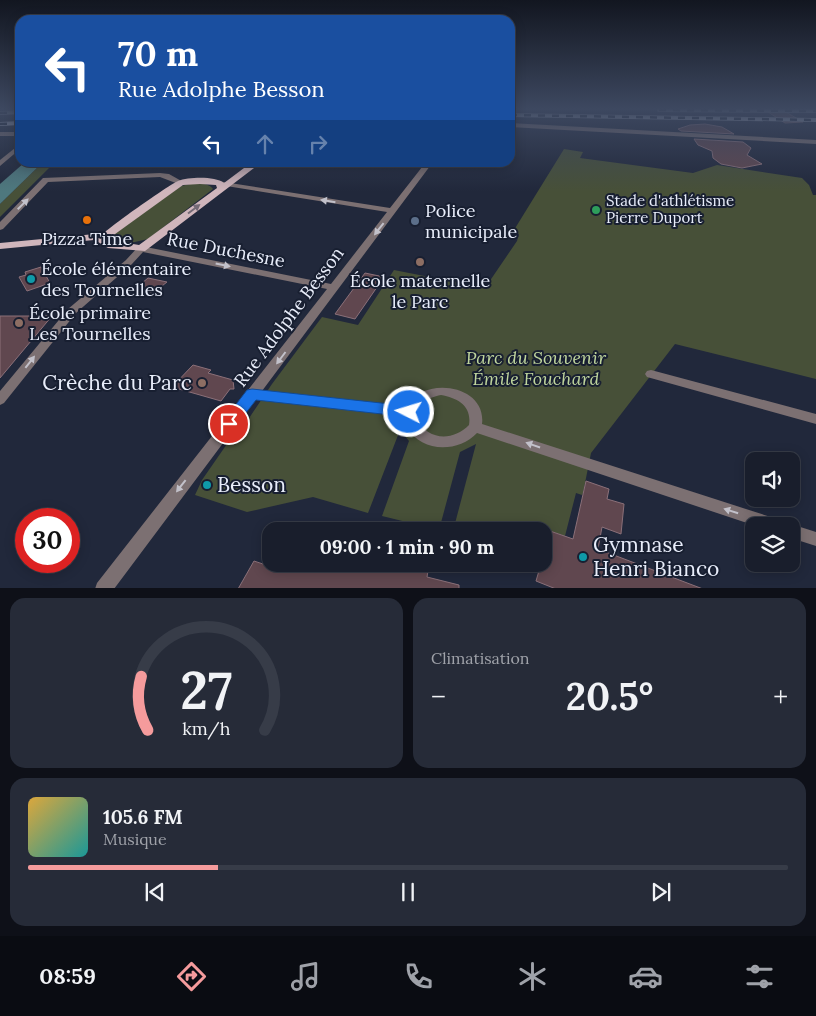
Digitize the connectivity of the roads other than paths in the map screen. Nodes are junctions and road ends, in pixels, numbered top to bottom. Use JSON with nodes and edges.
{"nodes":[{"id":1,"x":698,"y":135,"type":"edge"},
{"id":2,"x":816,"y":142,"type":"edge"},
{"id":3,"x":15,"y":150,"type":"edge"},
{"id":4,"x":0,"y":164,"type":"edge"},
{"id":5,"x":241,"y":167,"type":"edge"},
{"id":6,"x":249,"y":167,"type":"edge"},
{"id":7,"x":426,"y":167,"type":"edge"},
{"id":8,"x":181,"y":183,"type":"junction"},
{"id":9,"x":220,"y":184,"type":"junction"},
{"id":10,"x":394,"y":211,"type":"junction"},
{"id":11,"x":0,"y":227,"type":"edge"},
{"id":12,"x":118,"y":227,"type":"junction"},
{"id":13,"x":0,"y":240,"type":"edge"},
{"id":14,"x":104,"y":241,"type":"junction"},
{"id":15,"x":0,"y":246,"type":"edge"},
{"id":16,"x":141,"y":249,"type":"junction"},
{"id":17,"x":334,"y":288,"type":"junction"},
{"id":18,"x":651,"y":374,"type":"dead end"},
{"id":19,"x":252,"y":394,"type":"junction"},
{"id":20,"x":0,"y":400,"type":"edge"},
{"id":21,"x":409,"y":412,"type":"junction"},
{"id":22,"x":816,"y":419,"type":"edge"},
{"id":23,"x":475,"y":427,"type":"junction"},
{"id":24,"x":750,"y":517,"type":"edge"},
{"id":25,"x":800,"y":534,"type":"edge"},
{"id":26,"x":816,"y":539,"type":"edge"},
{"id":27,"x":102,"y":588,"type":"edge"}],
"edges":[{"from":1,"to":2,"type":"street"},
{"from":3,"to":4,"type":"street"},
{"from":5,"to":9,"type":"main road"},
{"from":6,"to":9,"type":"main road"},
{"from":7,"to":10,"type":"street","name":"Rue Adolphe Besson"},
{"from":8,"to":9,"type":"main road"},
{"from":11,"to":8,"type":"street","one_way":true},
{"from":8,"to":12,"type":"main road"},
{"from":10,"to":9,"type":"street","one_way":true},
{"from":16,"to":9,"type":"main road","one_way":true},
{"from":10,"to":17,"type":"street","name":"Rue Adolphe Besson","one_way":true},
{"from":12,"to":13,"type":"main road"},
{"from":12,"to":14,"type":"main road"},
{"from":14,"to":15,"type":"main road"},
{"from":14,"to":16,"type":"main road"},
{"from":16,"to":17,"type":"street","name":"Rue Duchesne","one_way":true},
{"from":20,"to":16,"type":"street","one_way":true},
{"from":17,"to":19,"type":"street","name":"Rue Adolphe Besson","one_way":true},
{"from":18,"to":22,"type":"street"},
{"from":19,"to":21,"type":"street"},
{"from":19,"to":27,"type":"street","name":"Rue Adolphe Besson","one_way":true},
{"from":21,"to":23,"type":"street"},
{"from":21,"to":23,"type":"street"},
{"from":24,"to":23,"type":"street","one_way":true},
{"from":25,"to":26,"type":"street"}]}
